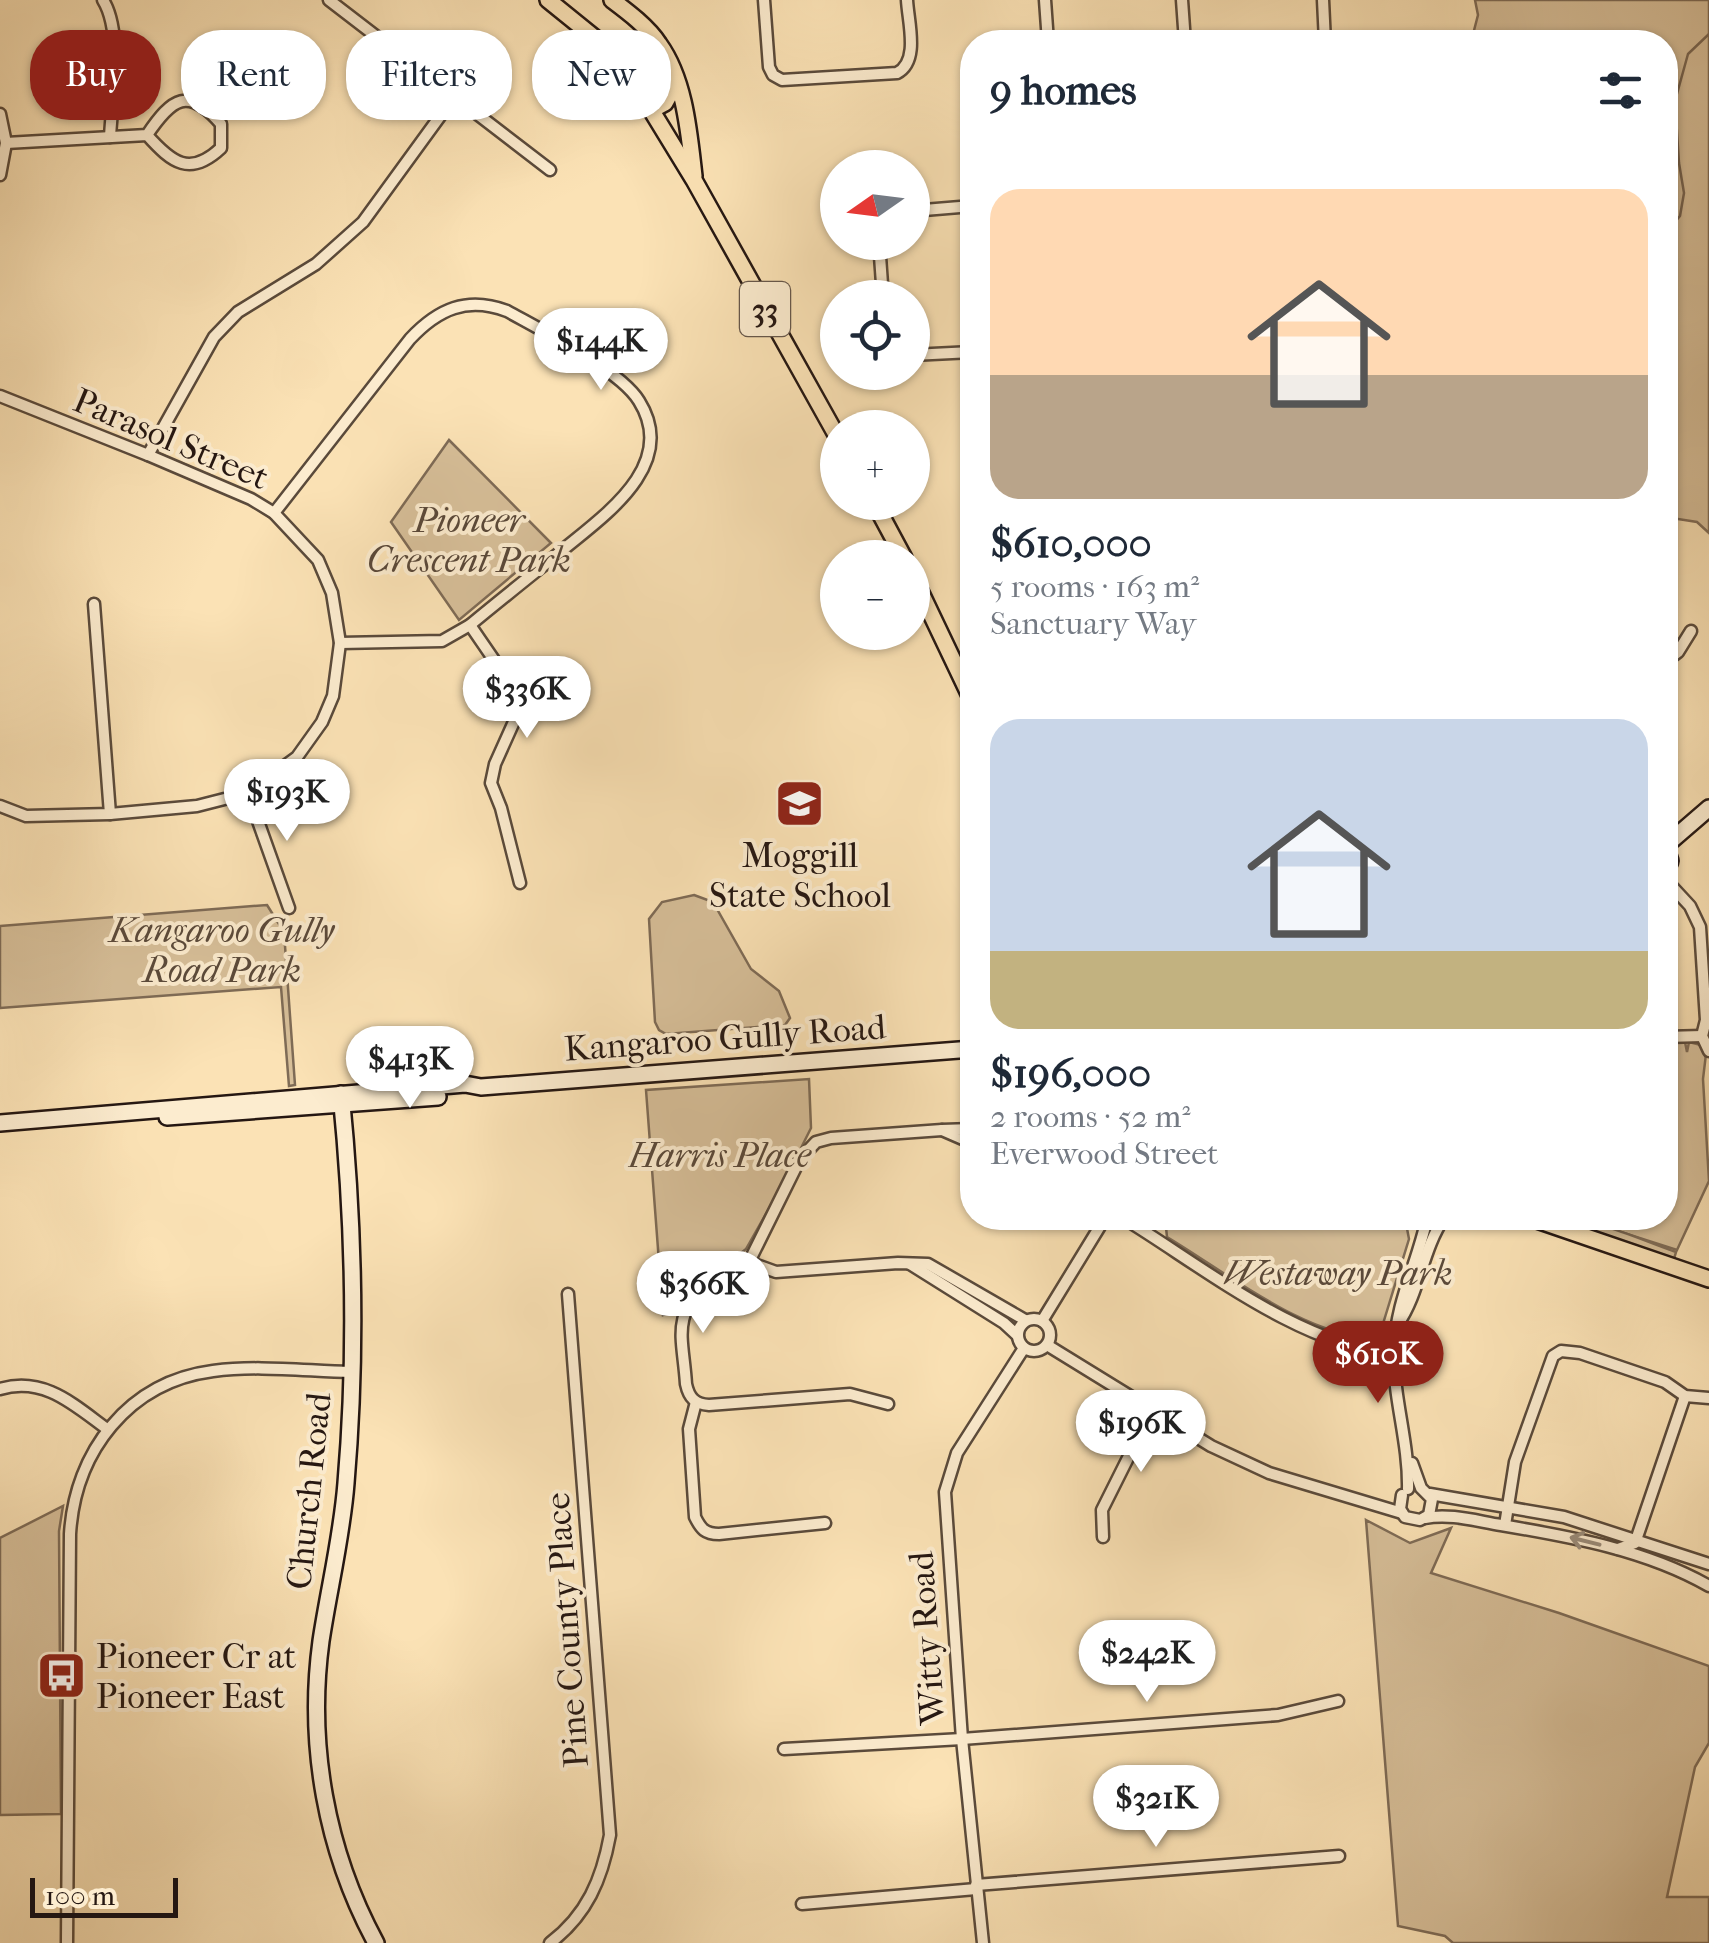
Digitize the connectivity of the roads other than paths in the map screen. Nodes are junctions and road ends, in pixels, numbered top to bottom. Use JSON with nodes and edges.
{"nodes":[{"id":1,"x":103,"y":0,"type":"edge"},
{"id":2,"x":330,"y":0,"type":"edge"},
{"id":3,"x":548,"y":0,"type":"edge"},
{"id":4,"x":612,"y":0,"type":"edge"},
{"id":5,"x":764,"y":0,"type":"edge"},
{"id":6,"x":907,"y":0,"type":"edge"},
{"id":7,"x":1045,"y":0,"type":"edge"},
{"id":8,"x":1182,"y":0,"type":"edge"},
{"id":9,"x":1322,"y":0,"type":"edge"},
{"id":10,"x":368,"y":30,"type":"edge"},
{"id":11,"x":584,"y":30,"type":"edge"},
{"id":12,"x":1047,"y":30,"type":"edge"},
{"id":13,"x":1184,"y":30,"type":"edge"},
{"id":14,"x":1324,"y":30,"type":"edge"},
{"id":15,"x":676,"y":82,"type":"junction"},
{"id":16,"x":671,"y":92,"type":"edge"},
{"id":17,"x":0,"y":114,"type":"edge"},
{"id":18,"x":438,"y":120,"type":"edge"},
{"id":19,"x":483,"y":120,"type":"edge"},
{"id":20,"x":658,"y":120,"type":"edge"},
{"id":21,"x":147,"y":135,"type":"junction"},
{"id":22,"x":110,"y":137,"type":"junction"},
{"id":23,"x":6,"y":143,"type":"junction"},
{"id":24,"x":550,"y":170,"type":"dead end"},
{"id":25,"x":0,"y":175,"type":"edge"},
{"id":26,"x":694,"y":180,"type":"junction"},
{"id":27,"x":960,"y":207,"type":"edge"},
{"id":28,"x":930,"y":210,"type":"edge"},
{"id":29,"x":960,"y":353,"type":"edge"},
{"id":30,"x":930,"y":354,"type":"edge"},
{"id":31,"x":0,"y":396,"type":"edge"},
{"id":32,"x":822,"y":410,"type":"edge"},
{"id":33,"x":148,"y":455,"type":"junction"},
{"id":34,"x":274,"y":513,"type":"junction"},
{"id":35,"x":94,"y":604,"type":"dead end"},
{"id":36,"x":930,"y":612,"type":"edge"},
{"id":37,"x":470,"y":626,"type":"junction"},
{"id":38,"x":1691,"y":631,"type":"dead end"},
{"id":39,"x":340,"y":643,"type":"junction"},
{"id":40,"x":1678,"y":652,"type":"edge"},
{"id":41,"x":960,"y":675,"type":"edge"},
{"id":42,"x":248,"y":793,"type":"junction"},
{"id":43,"x":0,"y":806,"type":"edge"},
{"id":44,"x":1709,"y":808,"type":"edge"},
{"id":45,"x":110,"y":814,"type":"junction"},
{"id":46,"x":1678,"y":835,"type":"edge"},
{"id":47,"x":520,"y":884,"type":"dead end"},
{"id":48,"x":1678,"y":892,"type":"edge"},
{"id":49,"x":289,"y":908,"type":"dead end"},
{"id":50,"x":1709,"y":910,"type":"edge"},
{"id":51,"x":1695,"y":914,"type":"junction"},
{"id":52,"x":1678,"y":1036,"type":"edge"},
{"id":53,"x":1702,"y":1036,"type":"junction"},
{"id":54,"x":960,"y":1050,"type":"edge"},
{"id":55,"x":1709,"y":1051,"type":"edge"},
{"id":56,"x":341,"y":1100,"type":"junction"},
{"id":57,"x":0,"y":1123,"type":"edge"},
{"id":58,"x":960,"y":1129,"type":"edge"},
{"id":59,"x":942,"y":1130,"type":"junction"},
{"id":60,"x":960,"y":1138,"type":"edge"},
{"id":61,"x":1098,"y":1230,"type":"edge"},
{"id":62,"x":1143,"y":1230,"type":"edge"},
{"id":63,"x":1422,"y":1230,"type":"edge"},
{"id":64,"x":1436,"y":1230,"type":"edge"},
{"id":65,"x":1566,"y":1230,"type":"edge"},
{"id":66,"x":749,"y":1262,"type":"junction"},
{"id":67,"x":910,"y":1263,"type":"junction"},
{"id":68,"x":1709,"y":1278,"type":"edge"},
{"id":69,"x":568,"y":1294,"type":"dead end"},
{"id":70,"x":1025,"y":1320,"type":"junction"},
{"id":71,"x":1042,"y":1321,"type":"junction"},
{"id":72,"x":1398,"y":1325,"type":"junction"},
{"id":73,"x":1017,"y":1336,"type":"junction"},
{"id":74,"x":1047,"y":1344,"type":"junction"},
{"id":75,"x":1024,"y":1348,"type":"junction"},
{"id":76,"x":1394,"y":1354,"type":"junction"},
{"id":77,"x":351,"y":1372,"type":"junction"},
{"id":78,"x":0,"y":1389,"type":"edge"},
{"id":79,"x":1685,"y":1396,"type":"junction"},
{"id":80,"x":1709,"y":1398,"type":"edge"},
{"id":81,"x":696,"y":1402,"type":"junction"},
{"id":82,"x":888,"y":1404,"type":"dead end"},
{"id":83,"x":1152,"y":1410,"type":"junction"},
{"id":84,"x":107,"y":1429,"type":"junction"},
{"id":85,"x":1408,"y":1452,"type":"junction"},
{"id":86,"x":1425,"y":1491,"type":"junction"},
{"id":87,"x":1405,"y":1492,"type":"junction"},
{"id":88,"x":1359,"y":1500,"type":"junction"},
{"id":89,"x":1508,"y":1506,"type":"junction"},
{"id":90,"x":1402,"y":1513,"type":"junction"},
{"id":91,"x":1425,"y":1518,"type":"junction"},
{"id":92,"x":826,"y":1523,"type":"dead end"},
{"id":93,"x":1505,"y":1525,"type":"junction"},
{"id":94,"x":1103,"y":1537,"type":"dead end"},
{"id":95,"x":1636,"y":1538,"type":"junction"},
{"id":96,"x":1618,"y":1549,"type":"junction"},
{"id":97,"x":1709,"y":1564,"type":"edge"},
{"id":98,"x":1709,"y":1586,"type":"edge"},
{"id":99,"x":1338,"y":1701,"type":"dead end"},
{"id":100,"x":962,"y":1740,"type":"junction"},
{"id":101,"x":784,"y":1749,"type":"dead end"},
{"id":102,"x":1340,"y":1856,"type":"dead end"},
{"id":103,"x":976,"y":1886,"type":"junction"},
{"id":104,"x":802,"y":1904,"type":"dead end"},
{"id":105,"x":67,"y":1943,"type":"edge"},
{"id":106,"x":376,"y":1943,"type":"edge"},
{"id":107,"x":550,"y":1943,"type":"edge"},
{"id":108,"x":984,"y":1943,"type":"edge"}],
"edges":[{"from":1,"to":22,"type":"street"},
{"from":2,"to":10,"type":"street"},
{"from":3,"to":11,"type":"main road","number":"33"},
{"from":4,"to":15,"type":"main road","number":"33"},
{"from":5,"to":6,"type":"street"},
{"from":7,"to":12,"type":"street"},
{"from":8,"to":13,"type":"street"},
{"from":9,"to":14,"type":"street"},
{"from":15,"to":16,"type":"main road"},
{"from":15,"to":26,"type":"main road","number":"33"},
{"from":17,"to":23,"type":"street"},
{"from":18,"to":33,"type":"street"},
{"from":19,"to":24,"type":"street"},
{"from":20,"to":26,"type":"main road","number":"33"},
{"from":21,"to":21,"type":"street"},
{"from":21,"to":22,"type":"street"},
{"from":22,"to":23,"type":"street"},
{"from":23,"to":25,"type":"street"},
{"from":26,"to":32,"type":"main road","number":"33"},
{"from":27,"to":28,"type":"street"},
{"from":29,"to":30,"type":"street"},
{"from":31,"to":33,"type":"street","name":"Parasol Street"},
{"from":33,"to":34,"type":"street","name":"Parasol Street"},
{"from":34,"to":37,"type":"street"},
{"from":34,"to":39,"type":"street","name":"Parasol Street"},
{"from":35,"to":45,"type":"street"},
{"from":36,"to":41,"type":"main road"},
{"from":37,"to":39,"type":"street"},
{"from":37,"to":47,"type":"street"},
{"from":38,"to":40,"type":"street"},
{"from":39,"to":42,"type":"street","name":"Parasol Street"},
{"from":42,"to":45,"type":"street","name":"Parasol Street"},
{"from":42,"to":49,"type":"street"},
{"from":43,"to":45,"type":"street","name":"Parasol Street"},
{"from":44,"to":46,"type":"main road"},
{"from":48,"to":51,"type":"street"},
{"from":50,"to":51,"type":"street"},
{"from":51,"to":53,"type":"street"},
{"from":52,"to":53,"type":"street"},
{"from":53,"to":55,"type":"street"},
{"from":54,"to":56,"type":"main road","name":"Kangaroo Gully Road"},
{"from":56,"to":57,"type":"main road","name":"Kangaroo Gully Road"},
{"from":56,"to":77,"type":"main road","name":"Church Road"},
{"from":58,"to":59,"type":"street"},
{"from":59,"to":60,"type":"street"},
{"from":59,"to":66,"type":"street"},
{"from":61,"to":71,"type":"street"},
{"from":62,"to":76,"type":"street"},
{"from":63,"to":72,"type":"street"},
{"from":64,"to":72,"type":"street"},
{"from":65,"to":68,"type":"main road"},
{"from":66,"to":67,"type":"street"},
{"from":66,"to":81,"type":"street"},
{"from":67,"to":70,"type":"street"},
{"from":67,"to":73,"type":"street"},
{"from":69,"to":107,"type":"street","name":"Pine County Place"},
{"from":70,"to":71,"type":"street"},
{"from":70,"to":73,"type":"street"},
{"from":71,"to":74,"type":"street"},
{"from":72,"to":76,"type":"street"},
{"from":73,"to":75,"type":"street"},
{"from":74,"to":75,"type":"street"},
{"from":74,"to":83,"type":"street"},
{"from":75,"to":100,"type":"street","name":"Witty Road"},
{"from":76,"to":85,"type":"street"},
{"from":77,"to":84,"type":"street"},
{"from":77,"to":106,"type":"main road","name":"Church Road"},
{"from":78,"to":84,"type":"street"},
{"from":79,"to":80,"type":"street"},
{"from":79,"to":89,"type":"street"},
{"from":79,"to":95,"type":"street"},
{"from":81,"to":82,"type":"street"},
{"from":81,"to":92,"type":"street"},
{"from":83,"to":88,"type":"street"},
{"from":83,"to":94,"type":"street"},
{"from":84,"to":105,"type":"street"},
{"from":85,"to":86,"type":"street"},
{"from":85,"to":87,"type":"street"},
{"from":86,"to":87,"type":"street"},
{"from":86,"to":89,"type":"street"},
{"from":86,"to":91,"type":"street"},
{"from":87,"to":88,"type":"street"},
{"from":87,"to":90,"type":"street"},
{"from":88,"to":90,"type":"street"},
{"from":89,"to":93,"type":"street"},
{"from":89,"to":95,"type":"street"},
{"from":90,"to":91,"type":"street"},
{"from":91,"to":93,"type":"street"},
{"from":96,"to":93,"type":"street","one_way":true},
{"from":95,"to":96,"type":"street"},
{"from":95,"to":97,"type":"street"},
{"from":96,"to":98,"type":"street"},
{"from":99,"to":100,"type":"street"},
{"from":100,"to":101,"type":"street"},
{"from":100,"to":103,"type":"street","name":"Witty Road"},
{"from":102,"to":103,"type":"street"},
{"from":103,"to":104,"type":"street"},
{"from":103,"to":108,"type":"street","name":"Witty Road"}]}
